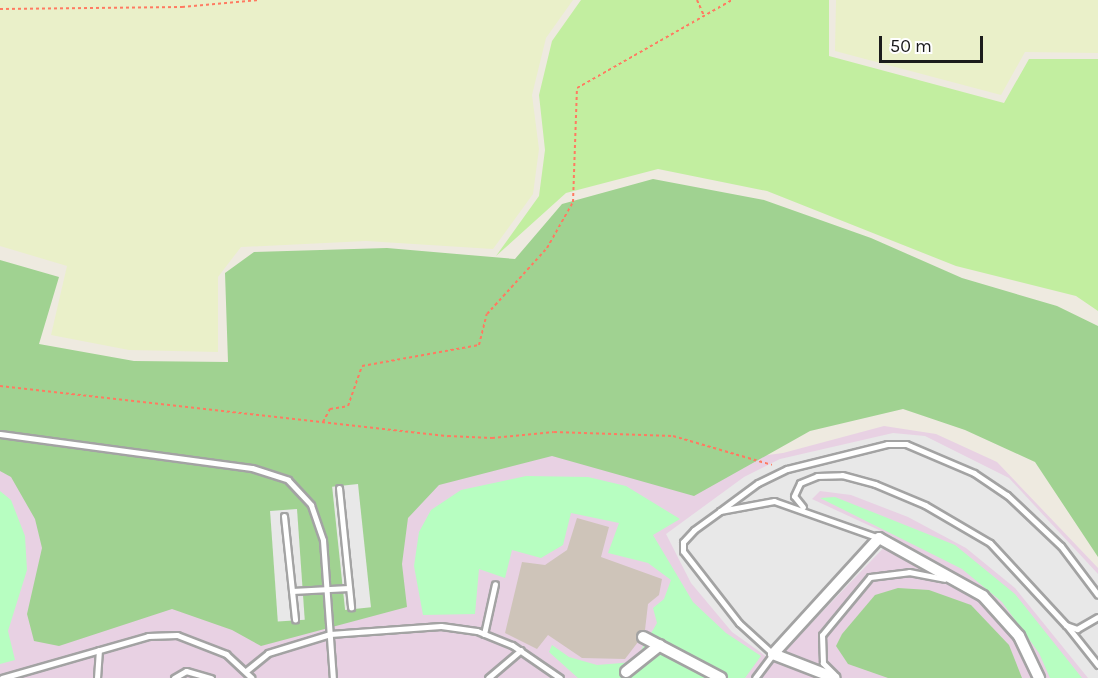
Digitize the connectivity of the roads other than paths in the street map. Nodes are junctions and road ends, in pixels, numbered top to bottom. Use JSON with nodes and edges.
{"nodes":[{"id":1,"x":0,"y":434,"type":"edge"},
{"id":2,"x":339,"y":488,"type":"dead end"},
{"id":3,"x":804,"y":508,"type":"junction"},
{"id":4,"x":720,"y":511,"type":"junction"},
{"id":5,"x":284,"y":516,"type":"dead end"},
{"id":6,"x":879,"y":538,"type":"junction"},
{"id":7,"x":495,"y":584,"type":"dead end"},
{"id":8,"x":349,"y":588,"type":"junction"},
{"id":9,"x":327,"y":589,"type":"junction"},
{"id":10,"x":974,"y":590,"type":"junction"},
{"id":11,"x":292,"y":591,"type":"junction"},
{"id":12,"x":1098,"y":595,"type":"edge"},
{"id":13,"x":351,"y":607,"type":"dead end"},
{"id":14,"x":1098,"y":617,"type":"edge"},
{"id":15,"x":295,"y":619,"type":"dead end"},
{"id":16,"x":1066,"y":625,"type":"junction"},
{"id":17,"x":330,"y":634,"type":"junction"},
{"id":18,"x":484,"y":634,"type":"junction"},
{"id":19,"x":643,"y":637,"type":"dead end"},
{"id":20,"x":660,"y":645,"type":"junction"},
{"id":21,"x":99,"y":650,"type":"junction"},
{"id":22,"x":521,"y":650,"type":"junction"},
{"id":23,"x":773,"y":654,"type":"junction"},
{"id":24,"x":625,"y":659,"type":"dead end"},
{"id":25,"x":1098,"y":665,"type":"edge"},
{"id":26,"x":246,"y":671,"type":"junction"},
{"id":27,"x":626,"y":675,"type":"edge"},
{"id":28,"x":2,"y":678,"type":"edge"},
{"id":29,"x":97,"y":678,"type":"edge"},
{"id":30,"x":174,"y":678,"type":"edge"},
{"id":31,"x":211,"y":678,"type":"edge"},
{"id":32,"x":252,"y":678,"type":"edge"},
{"id":33,"x":333,"y":678,"type":"edge"},
{"id":34,"x":488,"y":678,"type":"edge"},
{"id":35,"x":560,"y":678,"type":"edge"},
{"id":36,"x":721,"y":678,"type":"edge"},
{"id":37,"x":756,"y":678,"type":"edge"},
{"id":38,"x":812,"y":678,"type":"edge"},
{"id":39,"x":836,"y":678,"type":"edge"},
{"id":40,"x":1039,"y":678,"type":"edge"}],
"edges":[{"from":1,"to":9,"type":"lane"},
{"from":2,"to":8,"type":"lane"},
{"from":3,"to":4,"type":"lane"},
{"from":3,"to":6,"type":"lane"},
{"from":3,"to":16,"type":"lane"},
{"from":4,"to":12,"type":"lane"},
{"from":4,"to":23,"type":"lane"},
{"from":5,"to":11,"type":"lane"},
{"from":6,"to":10,"type":"street"},
{"from":6,"to":23,"type":"street"},
{"from":7,"to":18,"type":"lane"},
{"from":8,"to":9,"type":"lane"},
{"from":8,"to":13,"type":"lane"},
{"from":9,"to":11,"type":"lane"},
{"from":9,"to":17,"type":"lane"},
{"from":10,"to":39,"type":"lane"},
{"from":10,"to":40,"type":"street"},
{"from":11,"to":15,"type":"lane"},
{"from":14,"to":16,"type":"lane"},
{"from":16,"to":25,"type":"lane"},
{"from":17,"to":18,"type":"lane"},
{"from":17,"to":26,"type":"lane"},
{"from":17,"to":33,"type":"lane"},
{"from":18,"to":22,"type":"lane"},
{"from":19,"to":20,"type":"street"},
{"from":20,"to":27,"type":"street"},
{"from":20,"to":36,"type":"street"},
{"from":21,"to":26,"type":"lane"},
{"from":21,"to":28,"type":"lane"},
{"from":21,"to":29,"type":"lane"},
{"from":22,"to":34,"type":"lane"},
{"from":22,"to":35,"type":"lane"},
{"from":23,"to":37,"type":"lane"},
{"from":23,"to":38,"type":"street"},
{"from":23,"to":39,"type":"street"},
{"from":24,"to":27,"type":"street"},
{"from":26,"to":32,"type":"lane"},
{"from":30,"to":31,"type":"lane"}]}
